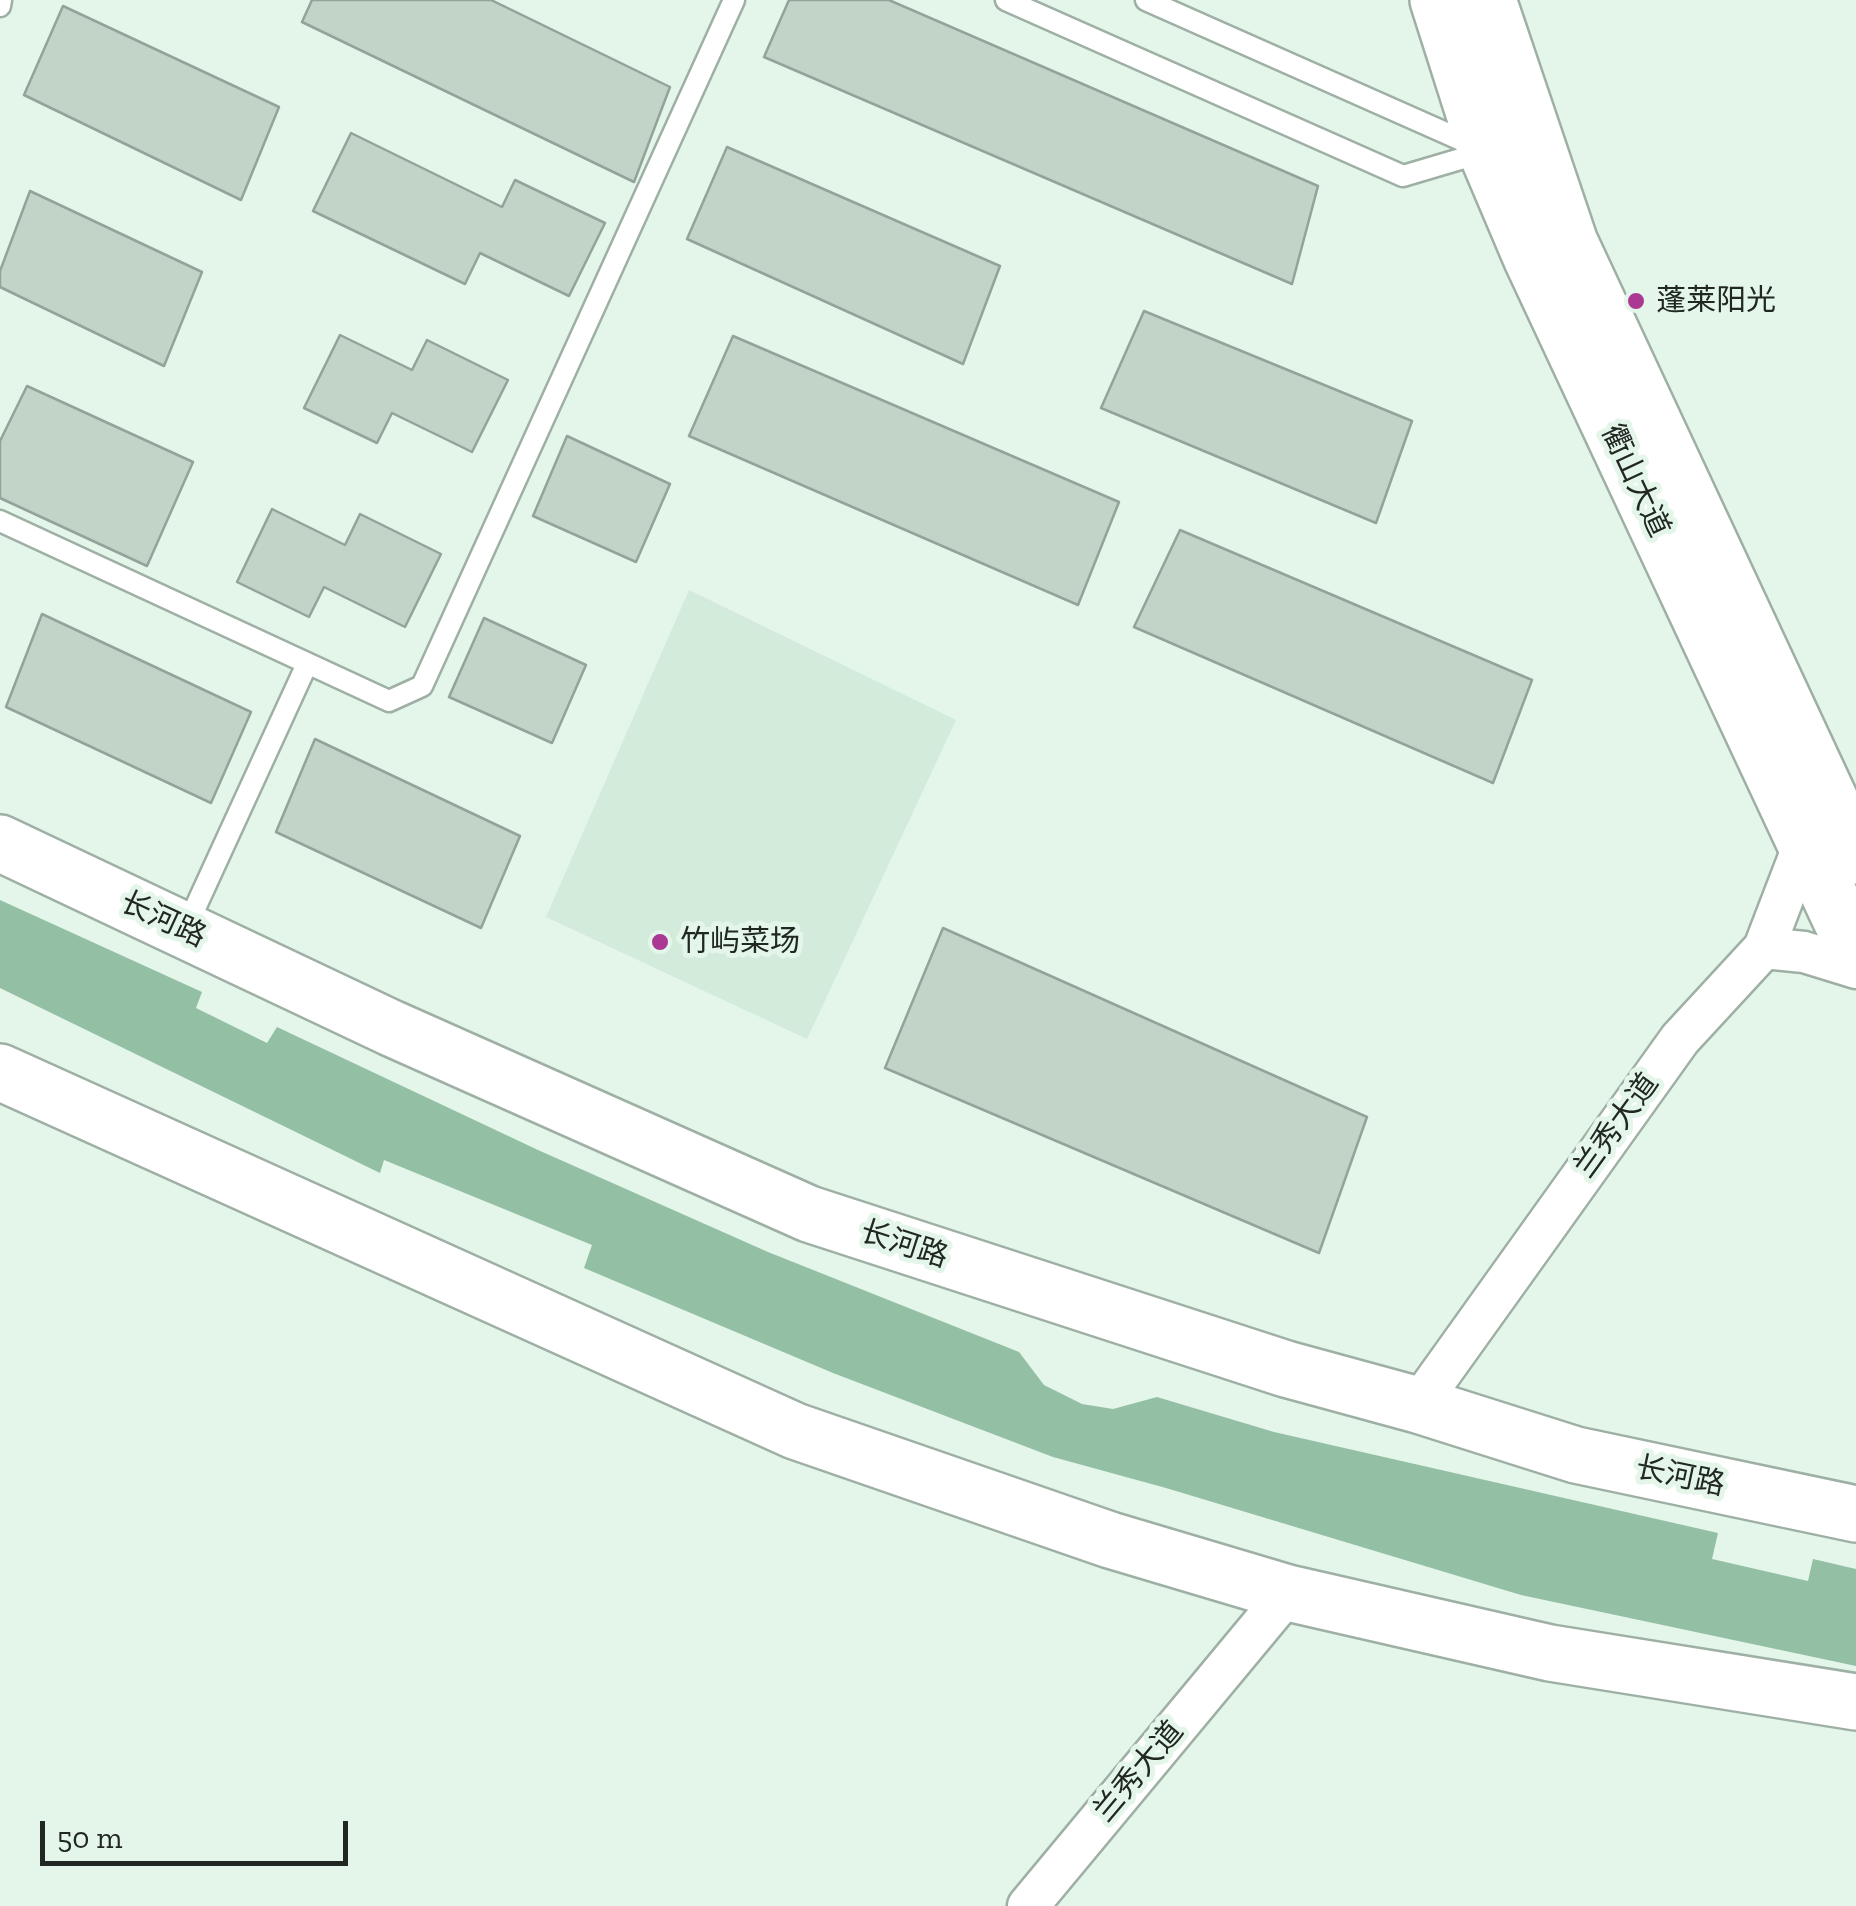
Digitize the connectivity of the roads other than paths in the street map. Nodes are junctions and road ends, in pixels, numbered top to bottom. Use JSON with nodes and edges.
{"nodes":[{"id":1,"x":734,"y":0,"type":"edge"},
{"id":2,"x":1006,"y":0,"type":"edge"},
{"id":3,"x":1146,"y":0,"type":"edge"},
{"id":4,"x":1438,"y":0,"type":"edge"},
{"id":5,"x":1488,"y":0,"type":"edge"},
{"id":6,"x":1486,"y":151,"type":"junction"},
{"id":7,"x":0,"y":521,"type":"edge"},
{"id":8,"x":307,"y":664,"type":"junction"},
{"id":9,"x":0,"y":843,"type":"edge"},
{"id":10,"x":1830,"y":850,"type":"edge"},
{"id":11,"x":184,"y":930,"type":"junction"},
{"id":12,"x":1764,"y":948,"type":"junction"},
{"id":13,"x":1856,"y":952,"type":"edge"},
{"id":14,"x":1856,"y":968,"type":"edge"},
{"id":15,"x":0,"y":1072,"type":"edge"},
{"id":16,"x":1418,"y":1406,"type":"junction"},
{"id":17,"x":1856,"y":1514,"type":"edge"},
{"id":18,"x":1288,"y":1593,"type":"junction"},
{"id":19,"x":1856,"y":1702,"type":"edge"},
{"id":20,"x":1028,"y":1906,"type":"edge"}],
"edges":[{"from":1,"to":8,"type":"lane"},
{"from":2,"to":6,"type":"lane"},
{"from":3,"to":6,"type":"lane"},
{"from":4,"to":6,"type":"main road","name":"衢山大道"},
{"from":5,"to":10,"type":"main road","name":"衢山大道"},
{"from":6,"to":10,"type":"main road","name":"衢山大道"},
{"from":7,"to":8,"type":"lane"},
{"from":8,"to":11,"type":"lane"},
{"from":9,"to":11,"type":"main road","name":"长河路"},
{"from":10,"to":12,"type":"street","name":"兰秀大道"},
{"from":10,"to":13,"type":"main road","name":"衢山大道"},
{"from":11,"to":16,"type":"main road","name":"长河路"},
{"from":12,"to":14,"type":"street"},
{"from":12,"to":16,"type":"street","name":"兰秀大道"},
{"from":15,"to":18,"type":"main road"},
{"from":16,"to":17,"type":"main road","name":"长河路"},
{"from":18,"to":19,"type":"main road"},
{"from":18,"to":20,"type":"street","name":"兰秀大道"}]}
